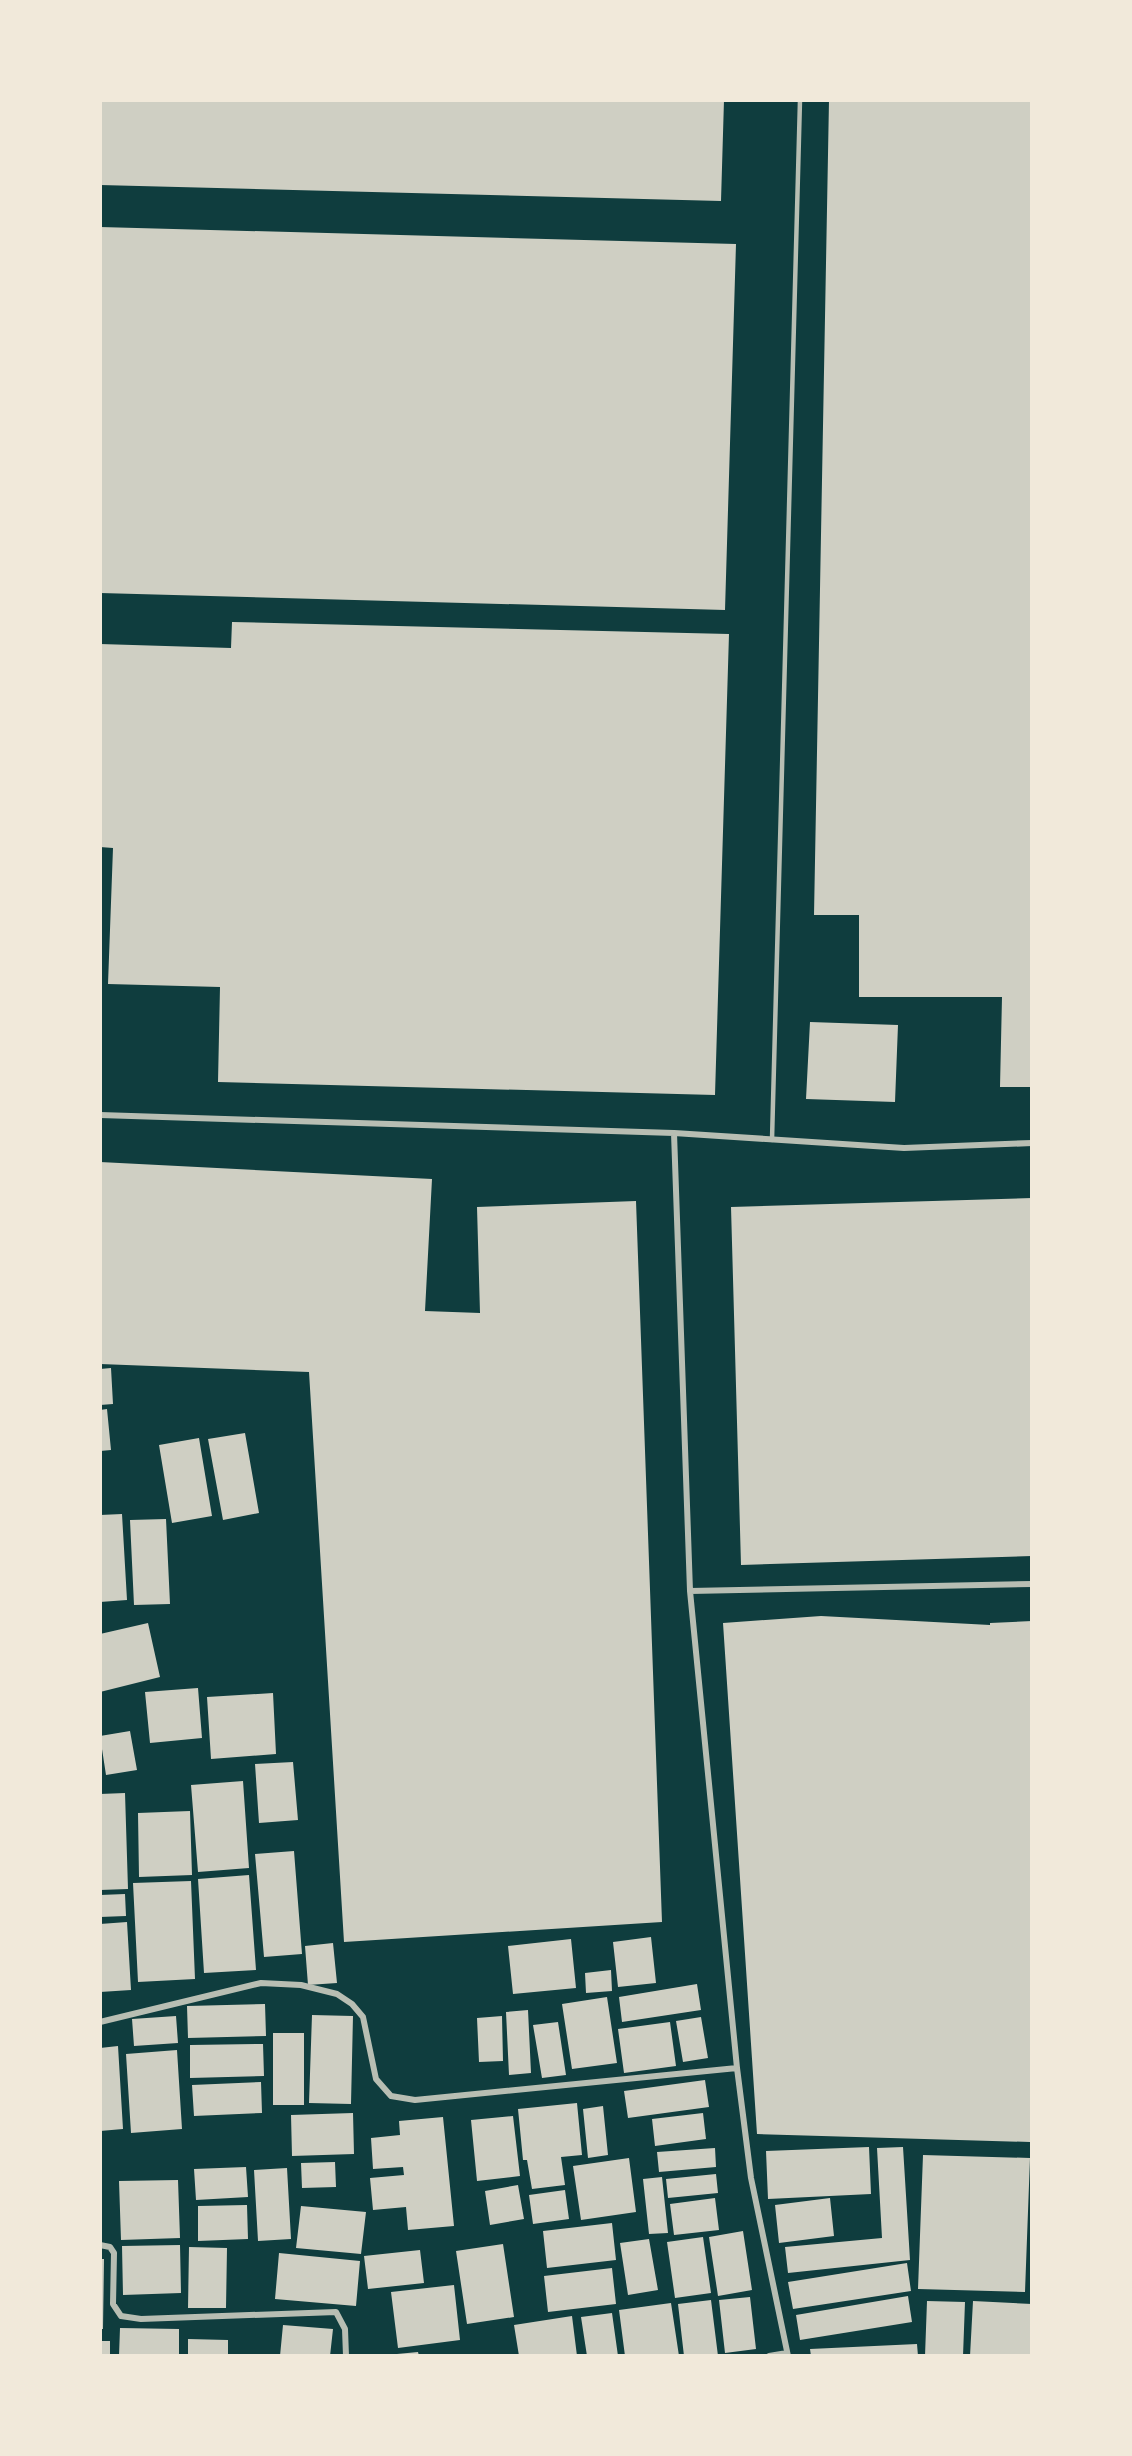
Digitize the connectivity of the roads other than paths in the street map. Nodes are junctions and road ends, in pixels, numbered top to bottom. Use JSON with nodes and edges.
{"nodes":[{"id":1,"x":800,"y":100,"type":"edge"},
{"id":2,"x":100,"y":1115,"type":"edge"},
{"id":3,"x":674,"y":1133,"type":"junction"},
{"id":4,"x":772,"y":1140,"type":"junction"},
{"id":5,"x":1032,"y":1143,"type":"edge"},
{"id":6,"x":1032,"y":1584,"type":"edge"},
{"id":7,"x":690,"y":1591,"type":"junction"},
{"id":8,"x":100,"y":2022,"type":"edge"},
{"id":9,"x":737,"y":2068,"type":"junction"},
{"id":10,"x":100,"y":2245,"type":"edge"},
{"id":11,"x":788,"y":2354,"type":"edge"},
{"id":12,"x":346,"y":2355,"type":"edge"},
{"id":13,"x":769,"y":2355,"type":"edge"}],
"edges":[{"from":1,"to":4,"type":"lane"},
{"from":2,"to":3,"type":"street"},
{"from":3,"to":4,"type":"street"},
{"from":3,"to":7,"type":"street"},
{"from":4,"to":5,"type":"street"},
{"from":6,"to":7,"type":"street"},
{"from":7,"to":9,"type":"street"},
{"from":8,"to":9,"type":"street"},
{"from":9,"to":11,"type":"street"},
{"from":10,"to":12,"type":"street"},
{"from":11,"to":13,"type":"street"}]}
